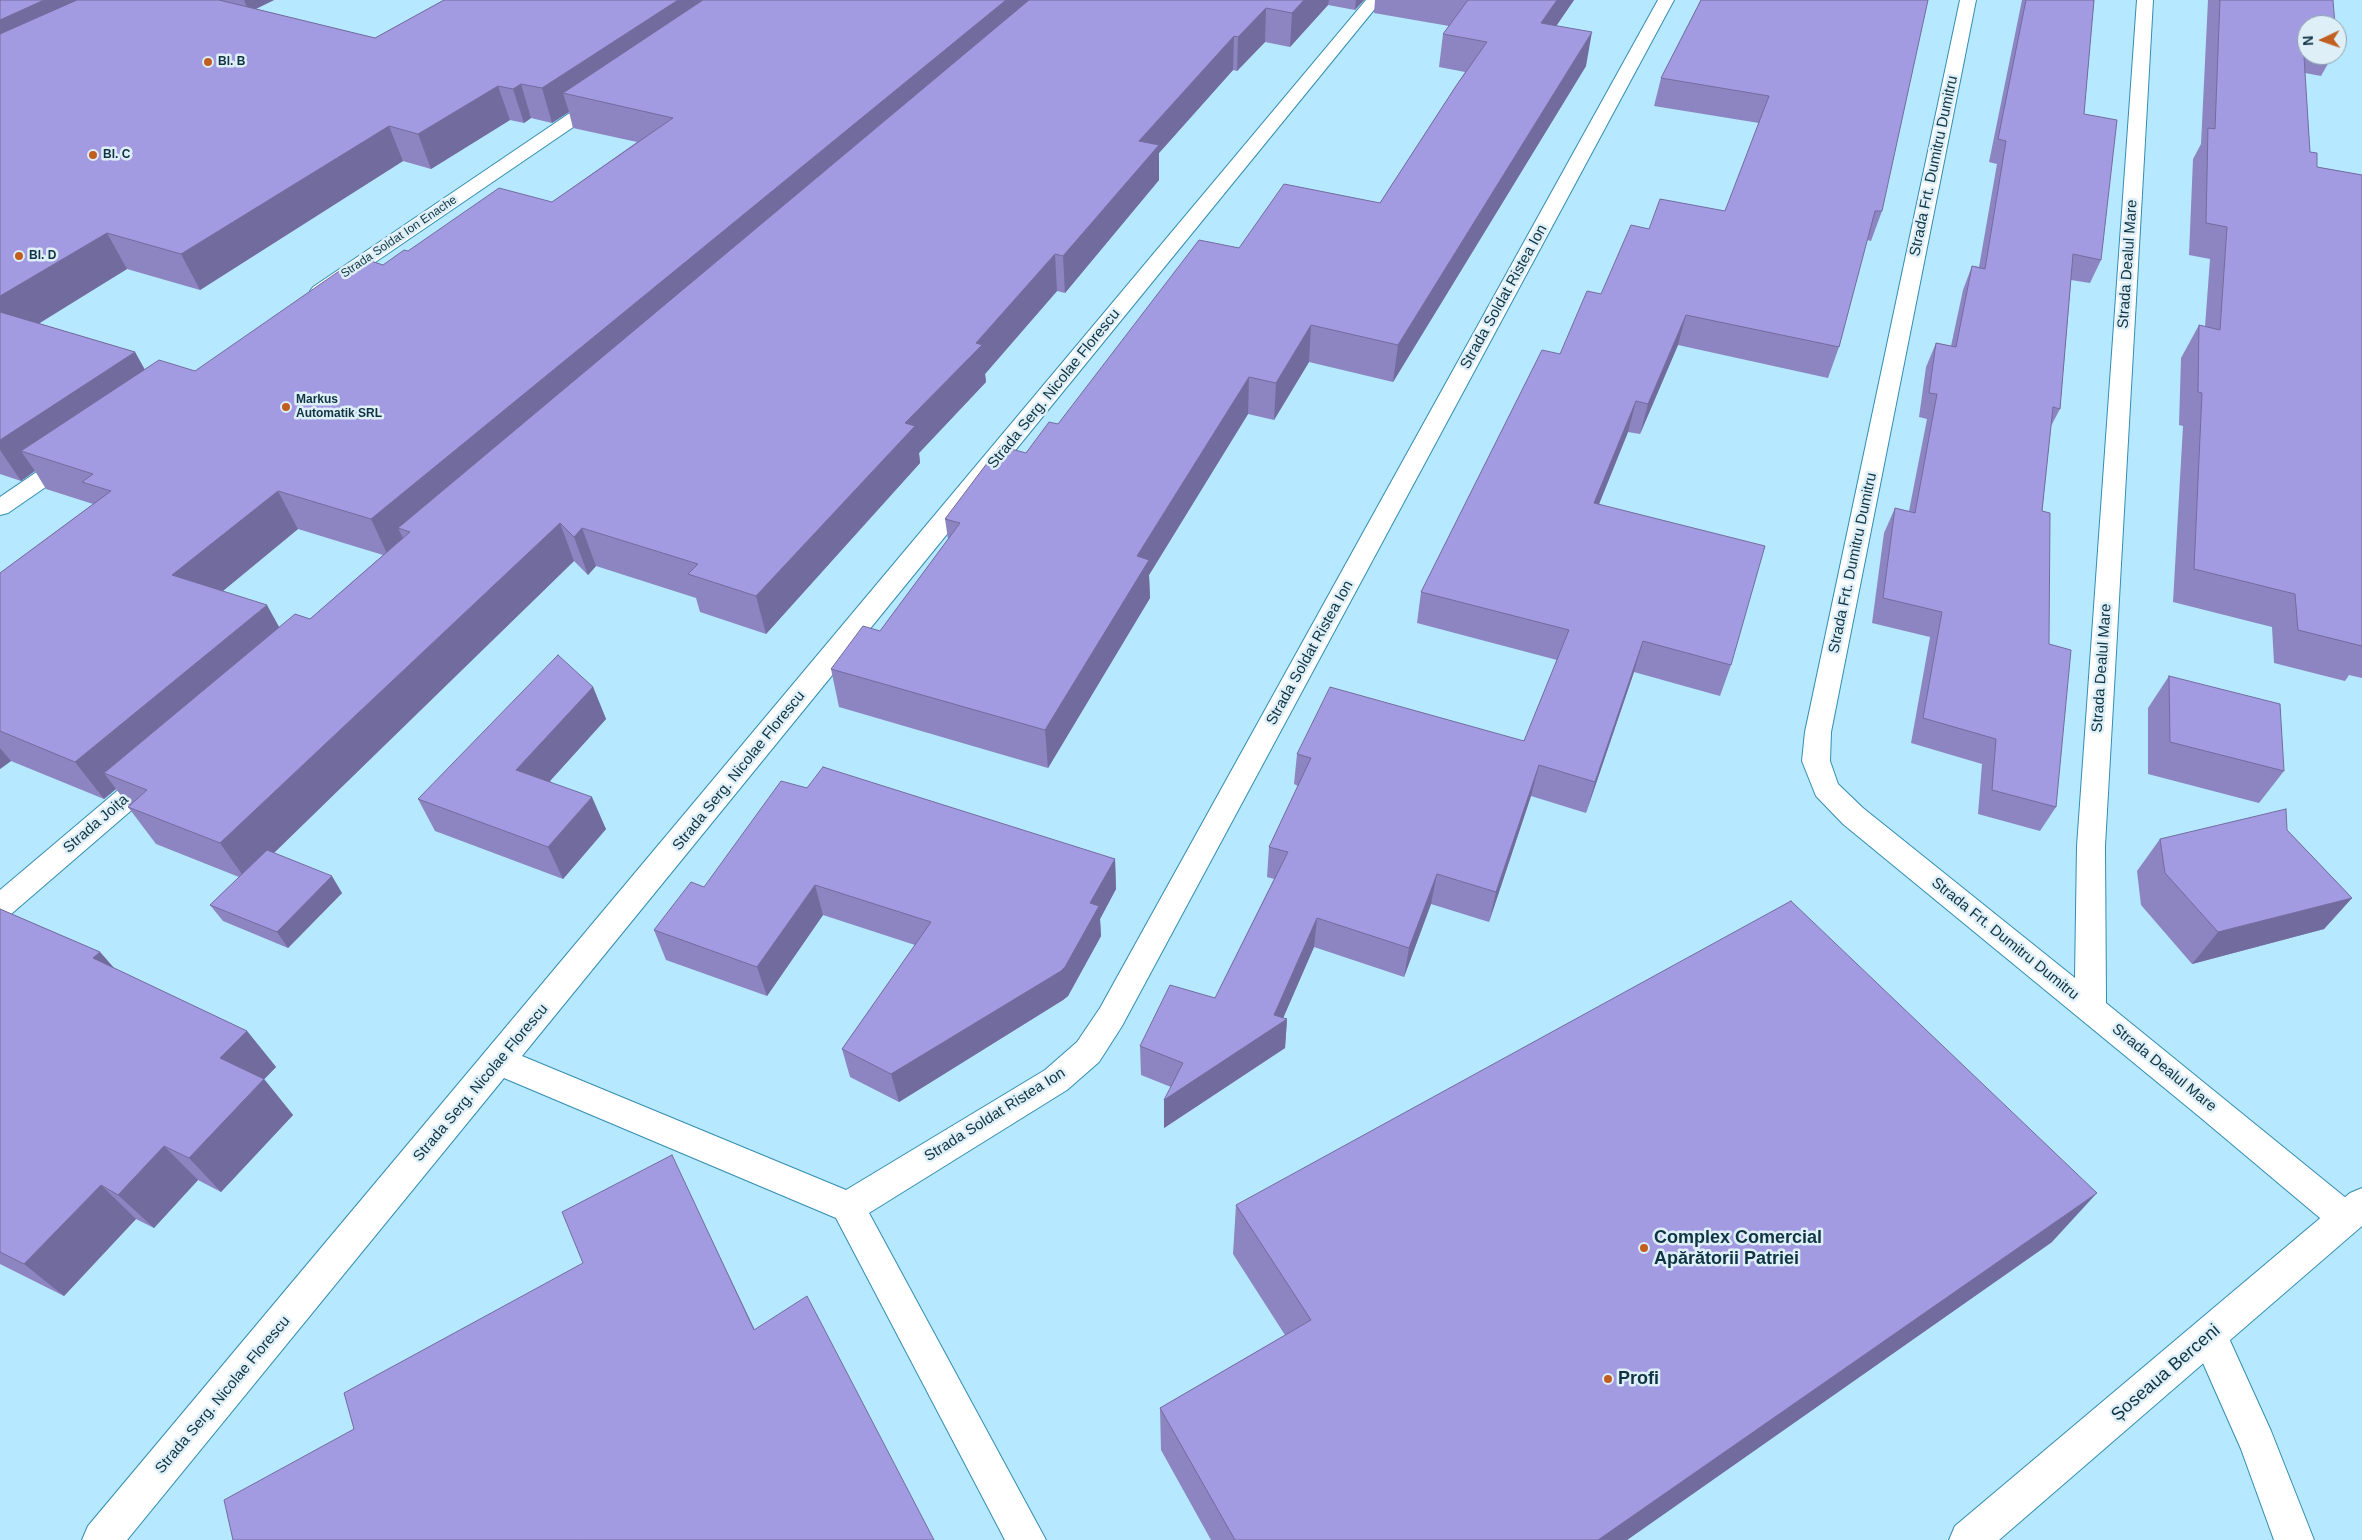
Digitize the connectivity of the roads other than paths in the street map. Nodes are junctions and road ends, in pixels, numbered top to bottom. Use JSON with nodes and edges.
{"nodes":[{"id":1,"x":1374,"y":0,"type":"edge"},
{"id":2,"x":1666,"y":0,"type":"edge"},
{"id":3,"x":1968,"y":0,"type":"edge"},
{"id":4,"x":2145,"y":0,"type":"edge"},
{"id":5,"x":616,"y":90,"type":"edge"},
{"id":6,"x":303,"y":302,"type":"edge"},
{"id":7,"x":89,"y":447,"type":"edge"},
{"id":8,"x":0,"y":508,"type":"edge"},
{"id":9,"x":166,"y":764,"type":"edge"},
{"id":10,"x":0,"y":907,"type":"edge"},
{"id":11,"x":2090,"y":1007,"type":"junction"},
{"id":12,"x":499,"y":1061,"type":"junction"},
{"id":13,"x":848,"y":1207,"type":"junction"},
{"id":14,"x":2353,"y":1211,"type":"edge"},
{"id":15,"x":2210,"y":1336,"type":"junction"},
{"id":16,"x":102,"y":1540,"type":"edge"},
{"id":17,"x":1026,"y":1540,"type":"edge"},
{"id":18,"x":1969,"y":1540,"type":"edge"},
{"id":19,"x":2294,"y":1540,"type":"edge"}],
"edges":[{"from":1,"to":12,"type":"street","name":"Strada Serg. Nicolae Florescu"},
{"from":2,"to":13,"type":"street","name":"Strada Soldat Ristea Ion"},
{"from":3,"to":11,"type":"street","name":"Strada Frt. Dumitru Dumitru"},
{"from":4,"to":11,"type":"street","name":"Strada Dealul Mare"},
{"from":5,"to":6,"type":"street","name":"Strada Soldat Ion Enache"},
{"from":7,"to":8,"type":"street"},
{"from":9,"to":10,"type":"street","name":"Strada Joița"},
{"from":11,"to":14,"type":"street","name":"Strada Dealul Mare"},
{"from":12,"to":13,"type":"street"},
{"from":12,"to":16,"type":"street","name":"Strada Serg. Nicolae Florescu"},
{"from":13,"to":17,"type":"street"},
{"from":14,"to":15,"type":"street","name":"Șoseaua Berceni"},
{"from":15,"to":18,"type":"street","name":"Șoseaua Berceni"},
{"from":15,"to":19,"type":"street"}]}
